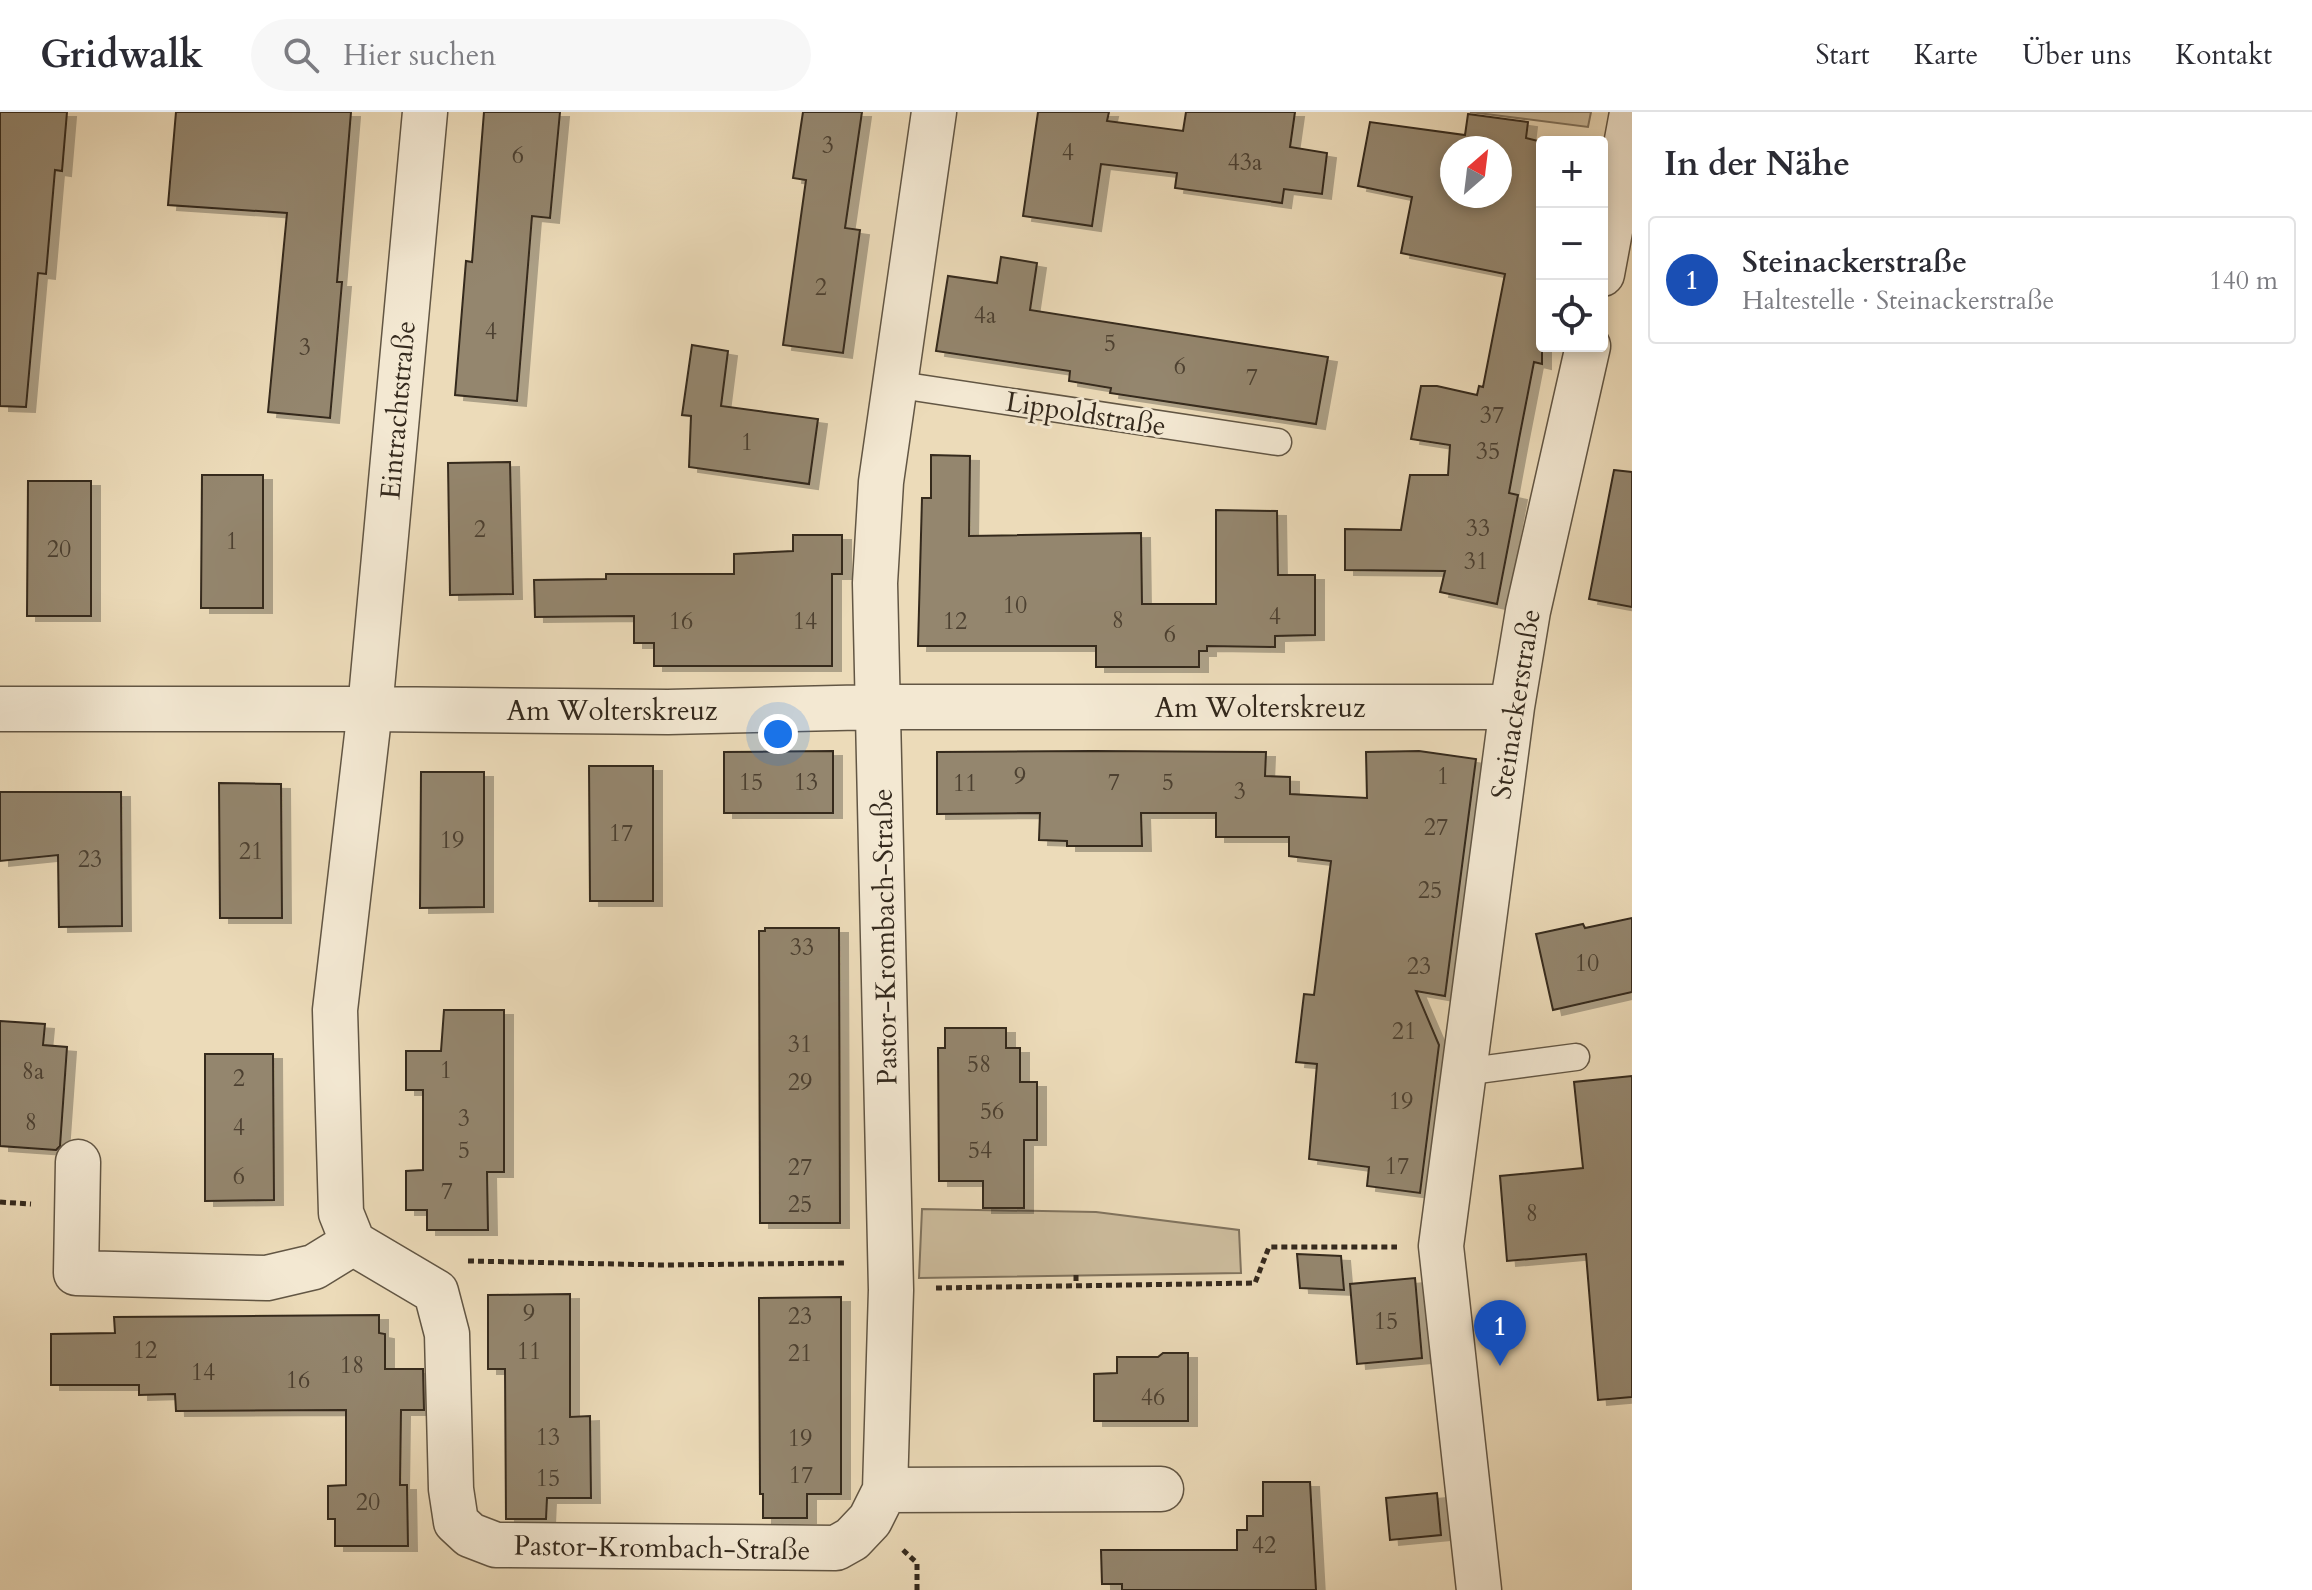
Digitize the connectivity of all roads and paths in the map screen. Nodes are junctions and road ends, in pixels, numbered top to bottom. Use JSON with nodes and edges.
{"nodes":[{"id":1,"x":425,"y":112,"type":"edge"},
{"id":2,"x":934,"y":112,"type":"edge"},
{"id":3,"x":1632,"y":113,"type":"edge"},
{"id":4,"x":1608,"y":242,"type":"edge"},
{"id":5,"x":1587,"y":352,"type":"edge"},
{"id":6,"x":893,"y":384,"type":"junction"},
{"id":7,"x":1278,"y":442,"type":"dead end"},
{"id":8,"x":879,"y":707,"type":"junction"},
{"id":9,"x":1512,"y":707,"type":"junction"},
{"id":10,"x":0,"y":709,"type":"edge"},
{"id":11,"x":370,"y":709,"type":"junction"},
{"id":12,"x":1576,"y":1057,"type":"dead end"},
{"id":13,"x":1463,"y":1072,"type":"junction"},
{"id":14,"x":78,"y":1162,"type":"dead end"},
{"id":15,"x":353,"y":1243,"type":"junction"},
{"id":16,"x":1441,"y":1246,"type":"junction"},
{"id":17,"x":1076,"y":1275,"type":"dead end"},
{"id":18,"x":890,"y":1276,"type":"junction"},
{"id":19,"x":1076,"y":1285,"type":"junction"},
{"id":20,"x":436,"y":1292,"type":"junction"},
{"id":21,"x":1161,"y":1489,"type":"dead end"},
{"id":22,"x":885,"y":1490,"type":"junction"},
{"id":23,"x":1479,"y":1590,"type":"edge"}],
"edges":[{"from":1,"to":11,"type":"street","name":"Eintrachtstraße"},
{"from":2,"to":6,"type":"street"},
{"from":3,"to":4,"type":"street"},
{"from":5,"to":9,"type":"street","name":"Steinackerstraße"},
{"from":6,"to":7,"type":"lane","name":"Lippoldstraße"},
{"from":6,"to":8,"type":"street"},
{"from":8,"to":9,"type":"street","name":"Am Wolterskreuz"},
{"from":8,"to":11,"type":"street","name":"Am Wolterskreuz"},
{"from":8,"to":18,"type":"street","name":"Pastor-Krombach-Straße"},
{"from":9,"to":13,"type":"street","name":"Steinackerstraße"},
{"from":10,"to":11,"type":"street","name":"Am Wolterskreuz"},
{"from":11,"to":15,"type":"street"},
{"from":12,"to":13,"type":"lane"},
{"from":13,"to":16,"type":"street","name":"Steinackerstraße"},
{"from":14,"to":15,"type":"street"},
{"from":15,"to":20,"type":"street"},
{"from":16,"to":19,"type":"path"},
{"from":16,"to":23,"type":"street","name":"Steinackerstraße"},
{"from":17,"to":19,"type":"path"},
{"from":18,"to":19,"type":"path"},
{"from":18,"to":20,"type":"path"},
{"from":18,"to":22,"type":"street","name":"Pastor-Krombach-Straße"},
{"from":20,"to":22,"type":"street","name":"Pastor-Krombach-Straße"},
{"from":21,"to":22,"type":"street"}]}
